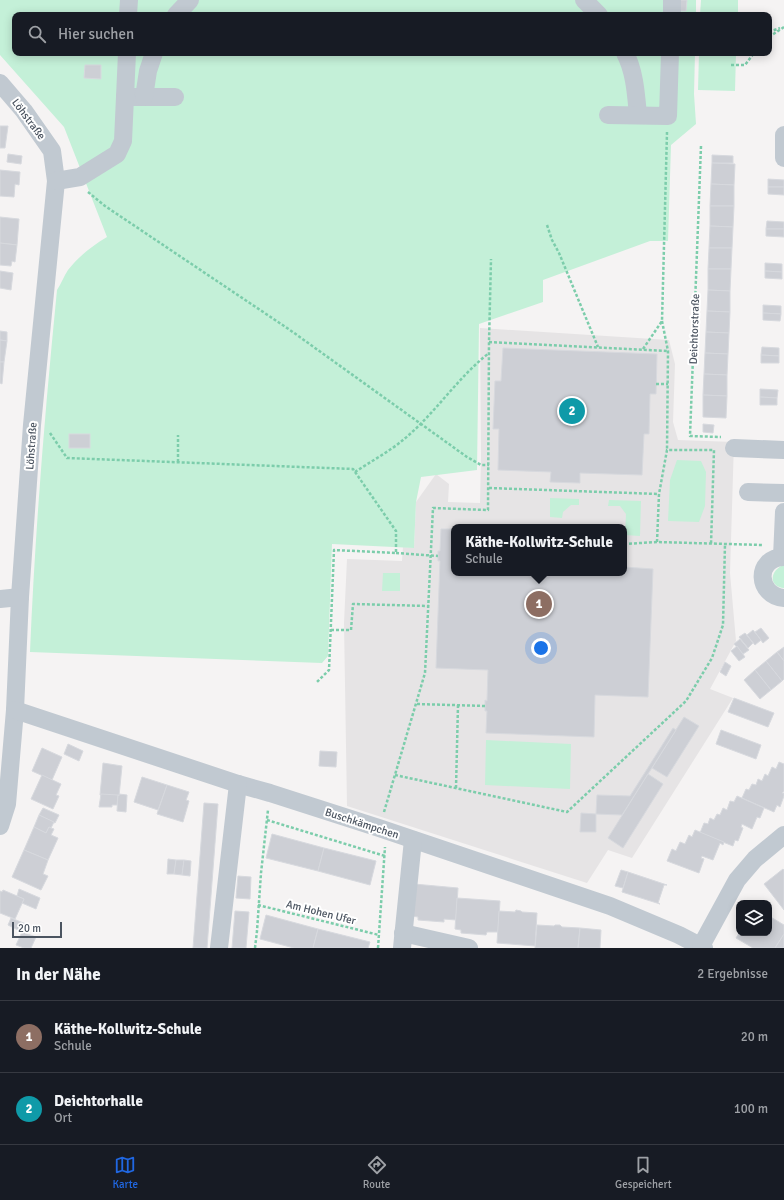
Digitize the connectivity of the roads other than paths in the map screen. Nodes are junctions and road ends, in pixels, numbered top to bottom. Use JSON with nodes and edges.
{"nodes":[{"id":1,"x":129,"y":0,"type":"edge"},
{"id":2,"x":190,"y":0,"type":"edge"},
{"id":3,"x":584,"y":0,"type":"edge"},
{"id":4,"x":672,"y":0,"type":"edge"},
{"id":5,"x":128,"y":12,"type":"edge"},
{"id":6,"x":179,"y":12,"type":"edge"},
{"id":7,"x":596,"y":12,"type":"edge"},
{"id":8,"x":672,"y":12,"type":"edge"},
{"id":9,"x":127,"y":56,"type":"edge"},
{"id":10,"x":153,"y":56,"type":"edge"},
{"id":11,"x":626,"y":56,"type":"edge"},
{"id":12,"x":670,"y":56,"type":"edge"},
{"id":13,"x":0,"y":84,"type":"edge"},
{"id":14,"x":144,"y":97,"type":"junction"},
{"id":15,"x":175,"y":97,"type":"dead end"},
{"id":16,"x":125,"y":98,"type":"junction"},
{"id":17,"x":608,"y":115,"type":"dead end"},
{"id":18,"x":638,"y":115,"type":"junction"},
{"id":19,"x":784,"y":135,"type":"edge"},
{"id":20,"x":784,"y":158,"type":"edge"},
{"id":21,"x":56,"y":181,"type":"junction"},
{"id":22,"x":731,"y":442,"type":"road end"},
{"id":23,"x":784,"y":450,"type":"edge"},
{"id":24,"x":748,"y":492,"type":"dead end"},
{"id":25,"x":784,"y":493,"type":"edge"},
{"id":26,"x":784,"y":512,"type":"edge"},
{"id":27,"x":783,"y":557,"type":"edge"},
{"id":28,"x":20,"y":597,"type":"junction"},
{"id":29,"x":784,"y":598,"type":"edge"},
{"id":30,"x":0,"y":599,"type":"edge"},
{"id":31,"x":16,"y":710,"type":"junction"},
{"id":32,"x":238,"y":784,"type":"junction"},
{"id":33,"x":0,"y":826,"type":"edge"},
{"id":34,"x":784,"y":835,"type":"edge"},
{"id":35,"x":413,"y":840,"type":"junction"},
{"id":36,"x":403,"y":941,"type":"edge"},
{"id":37,"x":703,"y":947,"type":"edge"},
{"id":38,"x":218,"y":948,"type":"edge"},
{"id":39,"x":469,"y":948,"type":"edge"}],
"edges":[{"from":1,"to":5,"type":"street"},
{"from":2,"to":6,"type":"street"},
{"from":3,"to":7,"type":"street"},
{"from":4,"to":8,"type":"street"},
{"from":9,"to":16,"type":"street"},
{"from":10,"to":14,"type":"street"},
{"from":11,"to":18,"type":"street"},
{"from":12,"to":18,"type":"street"},
{"from":13,"to":21,"type":"street","name":"Löhstraße"},
{"from":14,"to":15,"type":"street"},
{"from":14,"to":16,"type":"street"},
{"from":16,"to":21,"type":"street"},
{"from":17,"to":18,"type":"street"},
{"from":19,"to":20,"type":"street"},
{"from":21,"to":28,"type":"street","name":"Löhstraße"},
{"from":22,"to":23,"type":"street"},
{"from":24,"to":25,"type":"street"},
{"from":26,"to":27,"type":"street"},
{"from":27,"to":29,"type":"street"},
{"from":28,"to":30,"type":"street"},
{"from":28,"to":31,"type":"street","name":"Löhstraße"},
{"from":31,"to":32,"type":"street","name":"Buschkämpchen"},
{"from":31,"to":33,"type":"street","name":"Löhstraße"},
{"from":32,"to":35,"type":"street","name":"Buschkämpchen"},
{"from":32,"to":38,"type":"street"},
{"from":34,"to":37,"type":"street"},
{"from":35,"to":36,"type":"street"},
{"from":35,"to":37,"type":"street","name":"Buschkämpchen"},
{"from":36,"to":39,"type":"street"}]}
